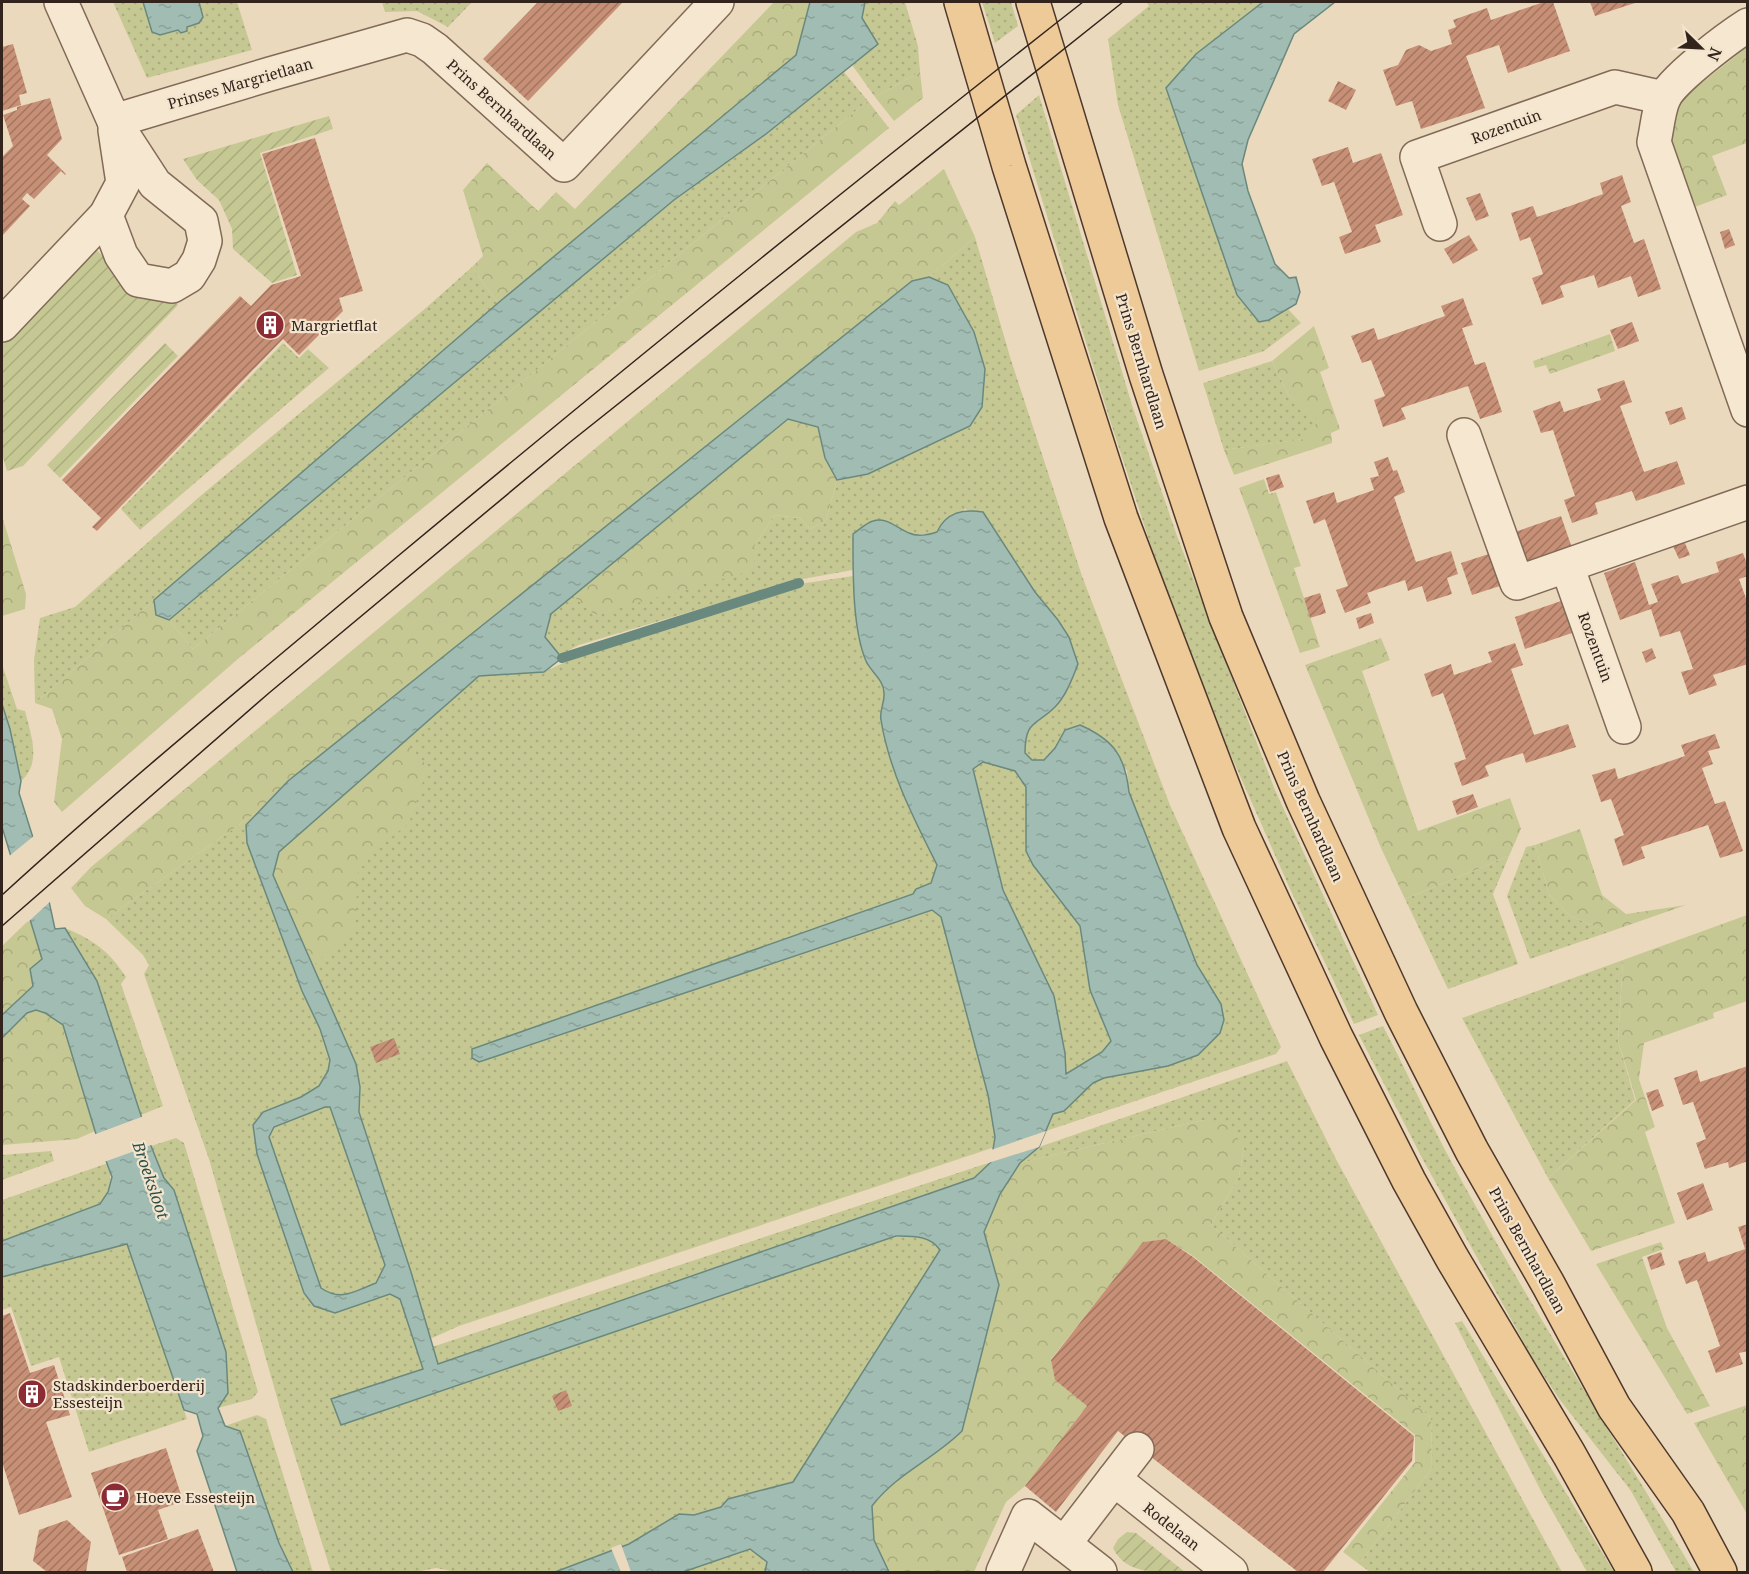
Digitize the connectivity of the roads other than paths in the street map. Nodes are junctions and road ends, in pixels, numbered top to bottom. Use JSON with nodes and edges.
{"nodes":[{"id":1,"x":61,"y":2,"type":"edge"},
{"id":2,"x":717,"y":2,"type":"edge"},
{"id":3,"x":961,"y":2,"type":"edge"},
{"id":4,"x":1033,"y":2,"type":"edge"},
{"id":5,"x":1748,"y":26,"type":"edge"},
{"id":6,"x":366,"y":46,"type":"joint"},
{"id":7,"x":1664,"y":98,"type":"junction"},
{"id":8,"x":114,"y":121,"type":"junction"},
{"id":9,"x":106,"y":215,"type":"junction"},
{"id":10,"x":1440,"y":224,"type":"dead end"},
{"id":11,"x":2,"y":325,"type":"edge"},
{"id":12,"x":1748,"y":410,"type":"edge"},
{"id":13,"x":1464,"y":435,"type":"dead end"},
{"id":14,"x":1748,"y":502,"type":"edge"},
{"id":15,"x":1567,"y":566,"type":"junction"},
{"id":16,"x":1624,"y":727,"type":"dead end"},
{"id":17,"x":1137,"y":1449,"type":"dead end"},
{"id":18,"x":1114,"y":1479,"type":"junction"},
{"id":19,"x":1064,"y":1544,"type":"junction"},
{"id":20,"x":1003,"y":1572,"type":"edge"},
{"id":21,"x":1100,"y":1572,"type":"edge"},
{"id":22,"x":1231,"y":1572,"type":"edge"},
{"id":23,"x":1635,"y":1572,"type":"edge"},
{"id":24,"x":1720,"y":1572,"type":"edge"}],
"edges":[{"from":1,"to":8,"type":"street"},
{"from":2,"to":6,"type":"street","name":"Prins Bernhardlaan"},
{"from":3,"to":23,"type":"main road"},
{"from":4,"to":24,"type":"main road","name":"Prins Bernhardlaan"},
{"from":5,"to":7,"type":"street"},
{"from":6,"to":8,"type":"street","name":"Prinses Margrietlaan"},
{"from":7,"to":10,"type":"street","name":"Rozentuin"},
{"from":7,"to":12,"type":"street"},
{"from":8,"to":9,"type":"street"},
{"from":8,"to":9,"type":"street"},
{"from":9,"to":11,"type":"street"},
{"from":13,"to":15,"type":"street"},
{"from":14,"to":15,"type":"street"},
{"from":15,"to":16,"type":"street","name":"Rozentuin"},
{"from":17,"to":18,"type":"street"},
{"from":18,"to":19,"type":"street"},
{"from":18,"to":22,"type":"street","name":"Rodelaan"},
{"from":19,"to":20,"type":"street"},
{"from":19,"to":21,"type":"street"}]}
